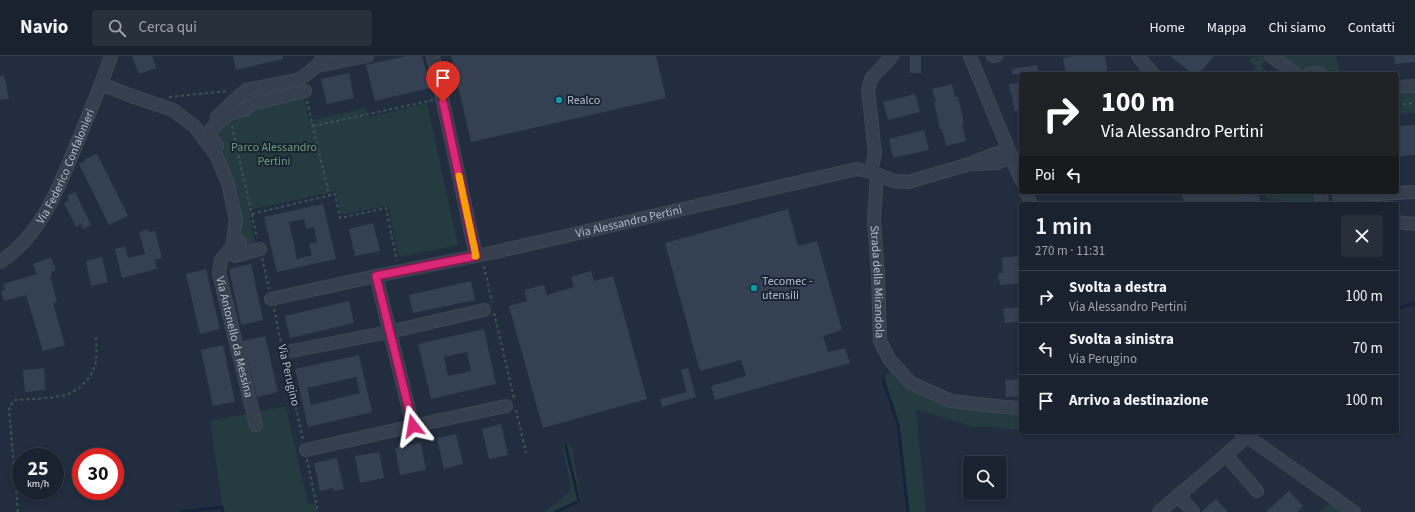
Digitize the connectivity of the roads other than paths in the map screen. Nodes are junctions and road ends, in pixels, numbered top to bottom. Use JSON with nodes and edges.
{"nodes":[{"id":1,"x":110,"y":56,"type":"edge"},
{"id":2,"x":367,"y":56,"type":"edge"},
{"id":3,"x":433,"y":56,"type":"edge"},
{"id":4,"x":892,"y":56,"type":"edge"},
{"id":5,"x":970,"y":56,"type":"edge"},
{"id":6,"x":1138,"y":56,"type":"edge"},
{"id":7,"x":1270,"y":56,"type":"edge"},
{"id":8,"x":320,"y":61,"type":"edge"},
{"id":9,"x":1151,"y":72,"type":"edge"},
{"id":10,"x":1293,"y":72,"type":"edge"},
{"id":11,"x":101,"y":84,"type":"junction"},
{"id":12,"x":1415,"y":86,"type":"edge"},
{"id":13,"x":1399,"y":87,"type":"edge"},
{"id":14,"x":304,"y":91,"type":"road end"},
{"id":15,"x":199,"y":132,"type":"junction"},
{"id":16,"x":1011,"y":156,"type":"junction"},
{"id":17,"x":874,"y":174,"type":"junction"},
{"id":18,"x":1019,"y":175,"type":"edge"},
{"id":19,"x":1415,"y":192,"type":"edge"},
{"id":20,"x":1189,"y":196,"type":"dead end"},
{"id":21,"x":1339,"y":196,"type":"dead end"},
{"id":22,"x":1363,"y":199,"type":"edge"},
{"id":23,"x":1235,"y":202,"type":"edge"},
{"id":24,"x":1399,"y":222,"type":"edge"},
{"id":25,"x":1415,"y":224,"type":"edge"},
{"id":26,"x":260,"y":249,"type":"road end"},
{"id":27,"x":479,"y":255,"type":"junction"},
{"id":28,"x":0,"y":262,"type":"edge"},
{"id":29,"x":376,"y":276,"type":"junction"},
{"id":30,"x":271,"y":299,"type":"road end"},
{"id":31,"x":484,"y":310,"type":"dead end"},
{"id":32,"x":389,"y":332,"type":"junction"},
{"id":33,"x":292,"y":351,"type":"dead end"},
{"id":34,"x":512,"y":404,"type":"road end"},
{"id":35,"x":1019,"y":408,"type":"edge"},
{"id":36,"x":256,"y":425,"type":"dead end"},
{"id":37,"x":413,"y":426,"type":"junction"},
{"id":38,"x":1244,"y":434,"type":"edge"},
{"id":39,"x":306,"y":450,"type":"road end"},
{"id":40,"x":1226,"y":455,"type":"junction"},
{"id":41,"x":1257,"y":491,"type":"dead end"},
{"id":42,"x":1178,"y":496,"type":"junction"},
{"id":43,"x":1159,"y":512,"type":"edge"},
{"id":44,"x":1192,"y":512,"type":"edge"},
{"id":45,"x":1354,"y":512,"type":"edge"}],
"edges":[{"from":1,"to":11,"type":"street","name":"Via Federico Confalonieri"},
{"from":2,"to":8,"type":"street"},
{"from":3,"to":27,"type":"street"},
{"from":4,"to":17,"type":"street","name":"Strada della Mirandola"},
{"from":5,"to":16,"type":"street"},
{"from":6,"to":9,"type":"street"},
{"from":7,"to":10,"type":"street"},
{"from":8,"to":15,"type":"street"},
{"from":11,"to":15,"type":"street","name":"Via Antonello da Messina"},
{"from":11,"to":28,"type":"street","name":"Via Federico Confalonieri"},
{"from":12,"to":13,"type":"street"},
{"from":14,"to":26,"type":"street"},
{"from":15,"to":36,"type":"street","name":"Via Antonello da Messina"},
{"from":16,"to":17,"type":"street","name":"Via Alessandro Pertini"},
{"from":16,"to":18,"type":"street"},
{"from":17,"to":27,"type":"street","name":"Via Alessandro Pertini"},
{"from":17,"to":35,"type":"street","name":"Strada della Mirandola"},
{"from":19,"to":22,"type":"street"},
{"from":20,"to":23,"type":"street"},
{"from":21,"to":22,"type":"street"},
{"from":24,"to":25,"type":"street"},
{"from":27,"to":29,"type":"street","name":"Via Alessandro Pertini"},
{"from":29,"to":30,"type":"street","name":"Via Alessandro Pertini"},
{"from":29,"to":32,"type":"street"},
{"from":31,"to":32,"type":"street"},
{"from":32,"to":33,"type":"street"},
{"from":32,"to":37,"type":"street"},
{"from":34,"to":37,"type":"street"},
{"from":37,"to":39,"type":"street"},
{"from":38,"to":40,"type":"street"},
{"from":38,"to":45,"type":"street"},
{"from":40,"to":41,"type":"street"},
{"from":40,"to":42,"type":"street"},
{"from":42,"to":43,"type":"street"},
{"from":42,"to":44,"type":"street"}]}
